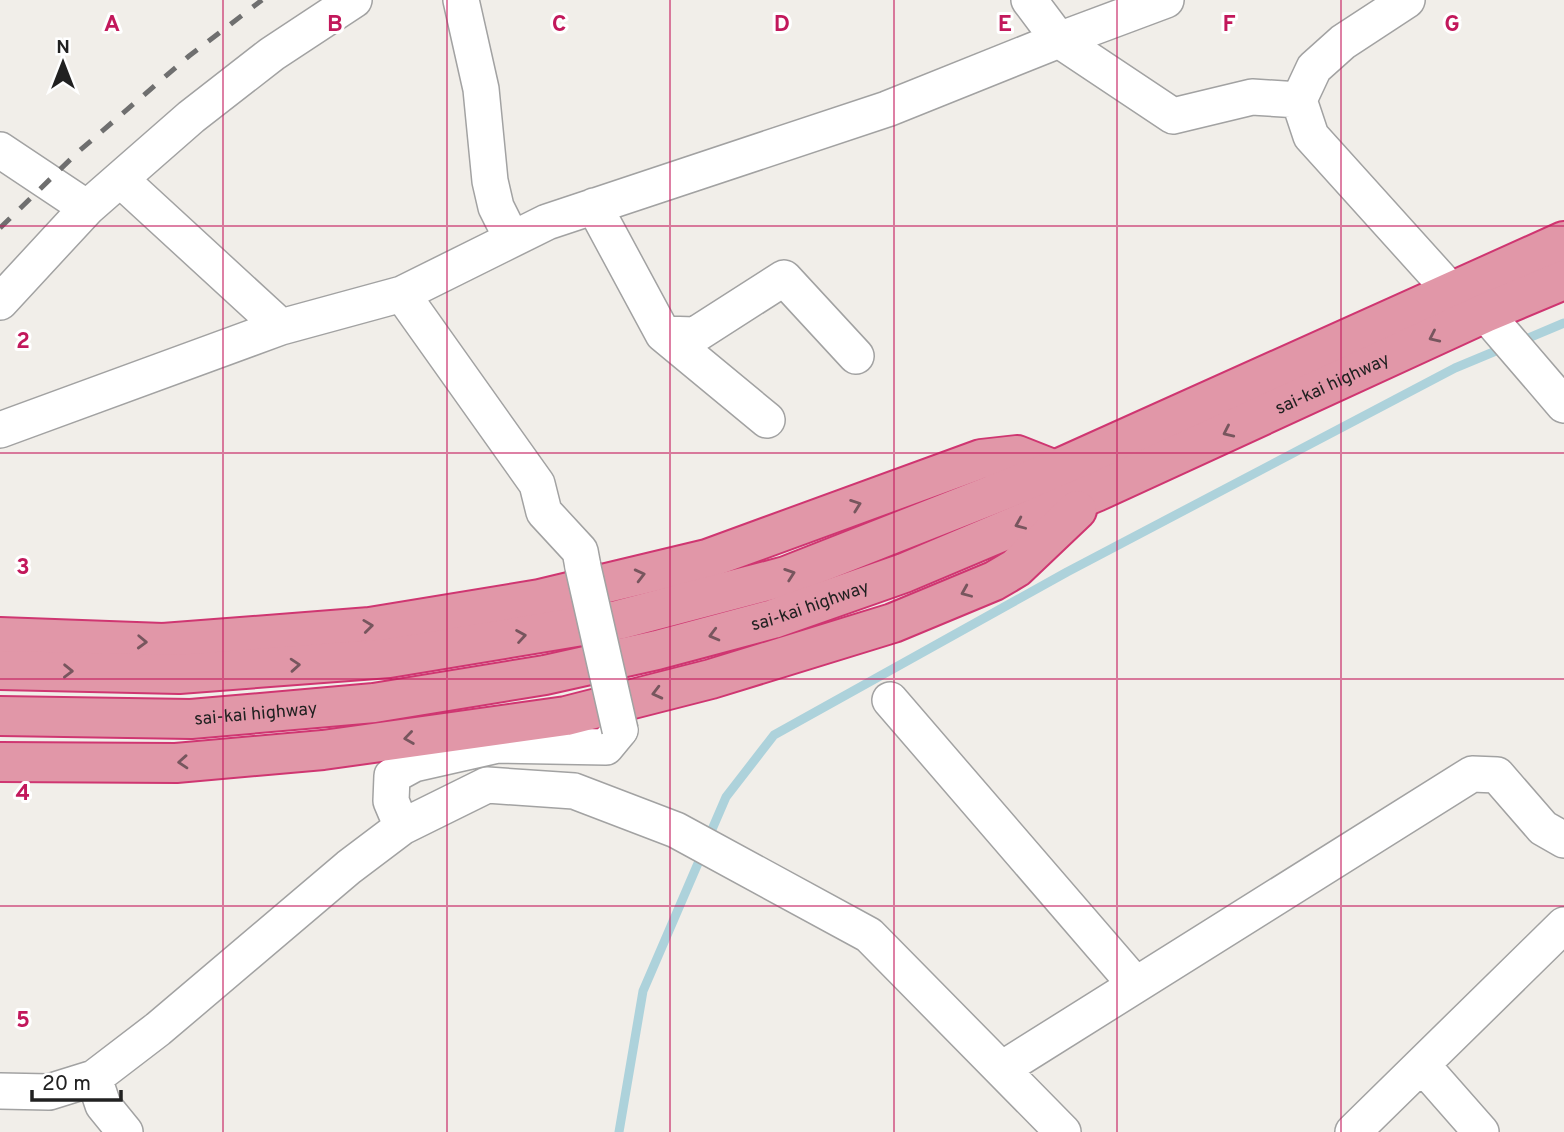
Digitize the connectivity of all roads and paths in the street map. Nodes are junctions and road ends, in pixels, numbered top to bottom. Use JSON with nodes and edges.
{"nodes":[{"id":1,"x":355,"y":0,"type":"edge"},
{"id":2,"x":461,"y":0,"type":"edge"},
{"id":3,"x":1029,"y":0,"type":"edge"},
{"id":4,"x":1166,"y":0,"type":"edge"},
{"id":5,"x":1407,"y":0,"type":"edge"},
{"id":6,"x":1059,"y":40,"type":"junction"},
{"id":7,"x":1299,"y":100,"type":"junction"},
{"id":8,"x":0,"y":150,"type":"edge"},
{"id":9,"x":120,"y":179,"type":"junction"},
{"id":10,"x":594,"y":206,"type":"junction"},
{"id":11,"x":87,"y":208,"type":"junction"},
{"id":12,"x":512,"y":239,"type":"junction"},
{"id":13,"x":1564,"y":241,"type":"edge"},
{"id":14,"x":1564,"y":280,"type":"edge"},
{"id":15,"x":1450,"y":290,"type":"junction"},
{"id":16,"x":402,"y":294,"type":"junction"},
{"id":17,"x":0,"y":302,"type":"edge"},
{"id":18,"x":1485,"y":313,"type":"junction"},
{"id":19,"x":281,"y":327,"type":"junction"},
{"id":20,"x":663,"y":334,"type":"junction"},
{"id":21,"x":856,"y":356,"type":"dead end"},
{"id":22,"x":1564,"y":405,"type":"edge"},
{"id":23,"x":766,"y":420,"type":"dead end"},
{"id":24,"x":0,"y":430,"type":"edge"},
{"id":25,"x":1055,"y":470,"type":"junction"},
{"id":26,"x":1097,"y":492,"type":"junction"},
{"id":27,"x":0,"y":637,"type":"edge"},
{"id":28,"x":0,"y":670,"type":"edge"},
{"id":29,"x":890,"y":700,"type":"dead end"},
{"id":30,"x":0,"y":716,"type":"edge"},
{"id":31,"x":0,"y":762,"type":"edge"},
{"id":32,"x":402,"y":827,"type":"junction"},
{"id":33,"x":1564,"y":840,"type":"edge"},
{"id":34,"x":1564,"y":925,"type":"edge"},
{"id":35,"x":1135,"y":984,"type":"junction"},
{"id":36,"x":1422,"y":1065,"type":"junction"},
{"id":37,"x":1002,"y":1069,"type":"junction"},
{"id":38,"x":94,"y":1078,"type":"junction"},
{"id":39,"x":0,"y":1091,"type":"edge"},
{"id":40,"x":125,"y":1132,"type":"edge"},
{"id":41,"x":1063,"y":1132,"type":"edge"},
{"id":42,"x":1353,"y":1132,"type":"edge"},
{"id":43,"x":1481,"y":1132,"type":"edge"}],
"edges":[{"from":1,"to":9,"type":"street"},
{"from":2,"to":12,"type":"street"},
{"from":3,"to":6,"type":"street"},
{"from":4,"to":6,"type":"street"},
{"from":5,"to":7,"type":"street"},
{"from":6,"to":7,"type":"street"},
{"from":6,"to":10,"type":"street"},
{"from":7,"to":15,"type":"street"},
{"from":8,"to":11,"type":"street"},
{"from":9,"to":11,"type":"street"},
{"from":9,"to":19,"type":"street"},
{"from":10,"to":12,"type":"street"},
{"from":10,"to":20,"type":"street"},
{"from":11,"to":17,"type":"street"},
{"from":12,"to":16,"type":"street"},
{"from":13,"to":15,"type":"highway","name":"sai-kai highway"},
{"from":14,"to":18,"type":"highway","name":"sai-kai highway"},
{"from":15,"to":18,"type":"street"},
{"from":15,"to":25,"type":"highway","name":"sai-kai highway"},
{"from":16,"to":19,"type":"street"},
{"from":16,"to":32,"type":"street","bridge":true},
{"from":18,"to":22,"type":"street"},
{"from":18,"to":26,"type":"highway","name":"sai-kai highway","one_way":true},
{"from":19,"to":24,"type":"street"},
{"from":20,"to":21,"type":"street"},
{"from":20,"to":23,"type":"street"},
{"from":27,"to":25,"type":"highway","one_way":true},
{"from":28,"to":25,"type":"highway","name":"sai-kai highway","one_way":true},
{"from":26,"to":30,"type":"highway","name":"sai-kai highway","one_way":true},
{"from":26,"to":31,"type":"highway","one_way":true},
{"from":29,"to":35,"type":"street"},
{"from":32,"to":37,"type":"street"},
{"from":32,"to":38,"type":"street"},
{"from":33,"to":35,"type":"street"},
{"from":34,"to":36,"type":"street"},
{"from":35,"to":37,"type":"street"},
{"from":36,"to":42,"type":"street"},
{"from":36,"to":43,"type":"street"},
{"from":37,"to":41,"type":"street"},
{"from":38,"to":39,"type":"street"},
{"from":38,"to":40,"type":"street"}]}
